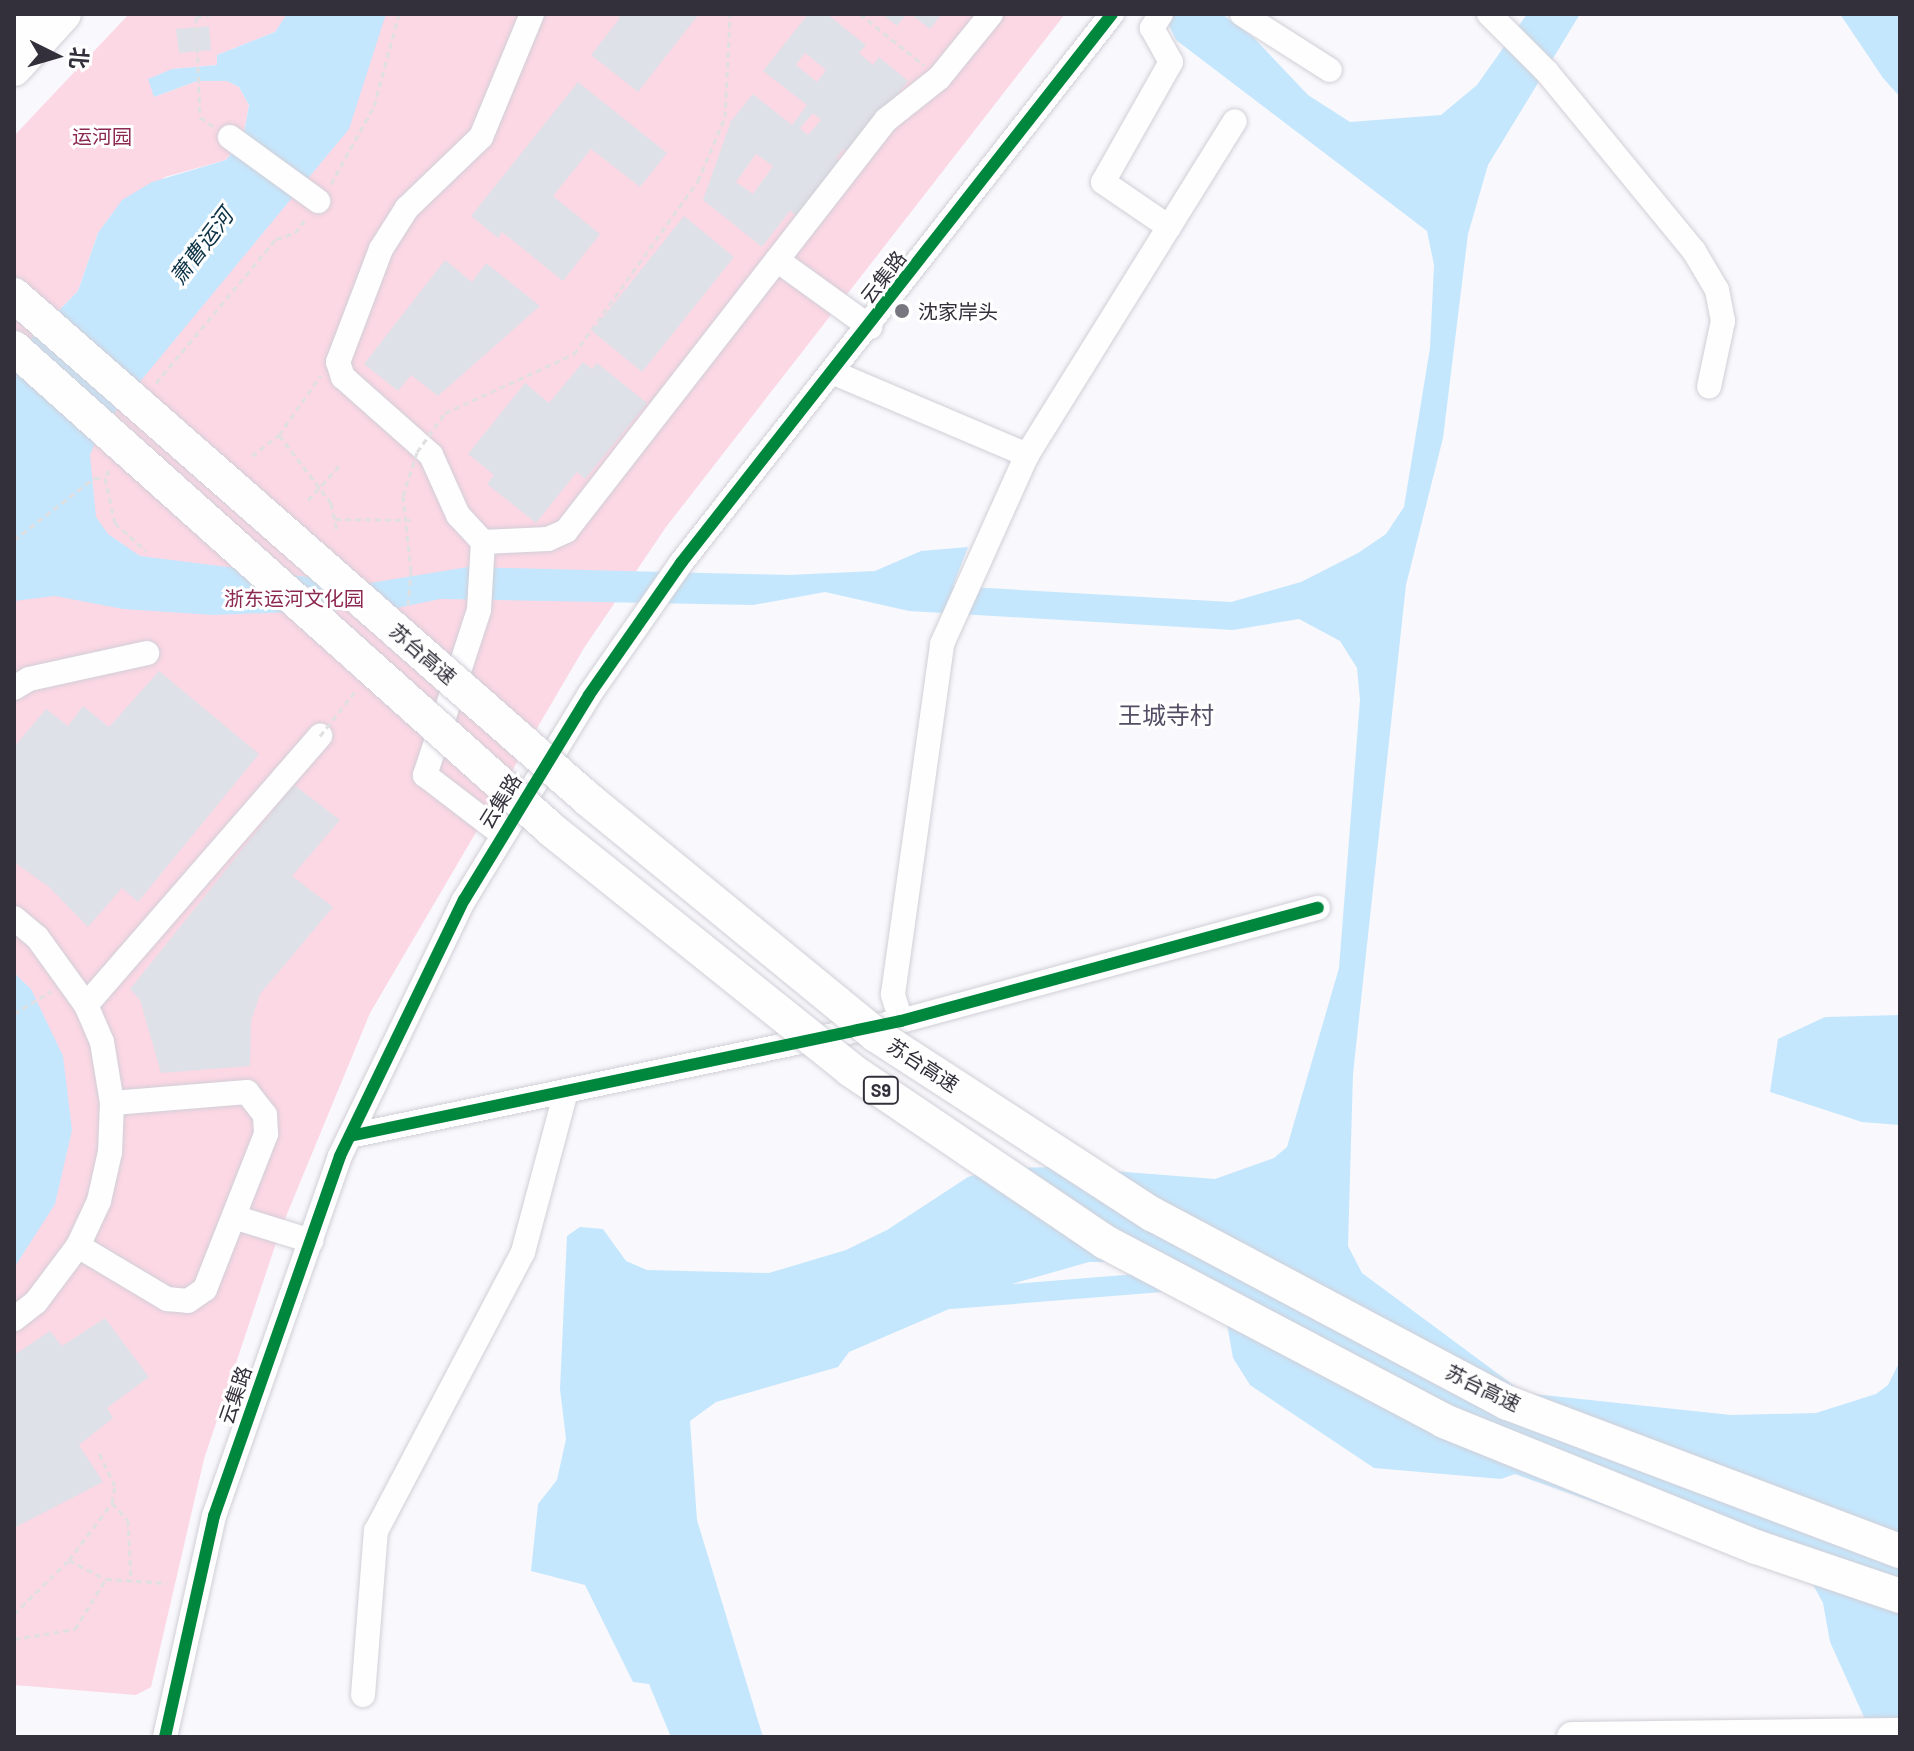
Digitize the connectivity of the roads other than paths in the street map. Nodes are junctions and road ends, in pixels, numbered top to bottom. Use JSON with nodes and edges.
{"nodes":[{"id":1,"x":30,"y":14,"type":"edge"},
{"id":2,"x":64,"y":14,"type":"edge"},
{"id":3,"x":80,"y":14,"type":"edge"},
{"id":4,"x":532,"y":14,"type":"edge"},
{"id":5,"x":991,"y":14,"type":"edge"},
{"id":6,"x":1112,"y":14,"type":"edge"},
{"id":7,"x":1161,"y":14,"type":"edge"},
{"id":8,"x":1242,"y":14,"type":"edge"},
{"id":9,"x":1489,"y":14,"type":"edge"},
{"id":10,"x":14,"y":31,"type":"edge"},
{"id":11,"x":14,"y":69,"type":"edge"},
{"id":12,"x":1330,"y":70,"type":"dead end"},
{"id":13,"x":14,"y":83,"type":"edge"},
{"id":14,"x":1235,"y":121,"type":"dead end"},
{"id":15,"x":230,"y":137,"type":"road end"},
{"id":16,"x":318,"y":201,"type":"road end"},
{"id":17,"x":1169,"y":227,"type":"junction"},
{"id":18,"x":777,"y":260,"type":"junction"},
{"id":19,"x":14,"y":295,"type":"edge"},
{"id":20,"x":870,"y":327,"type":"junction"},
{"id":21,"x":14,"y":348,"type":"edge"},
{"id":22,"x":834,"y":373,"type":"junction"},
{"id":23,"x":1709,"y":387,"type":"dead end"},
{"id":24,"x":1027,"y":455,"type":"junction"},
{"id":25,"x":483,"y":542,"type":"junction"},
{"id":26,"x":147,"y":653,"type":"dead end"},
{"id":27,"x":14,"y":688,"type":"edge"},
{"id":28,"x":320,"y":736,"type":"road end"},
{"id":29,"x":502,"y":834,"type":"junction"},
{"id":30,"x":1318,"y":908,"type":"dead end"},
{"id":31,"x":14,"y":918,"type":"edge"},
{"id":32,"x":86,"y":1005,"type":"junction"},
{"id":33,"x":901,"y":1021,"type":"junction"},
{"id":34,"x":566,"y":1091,"type":"junction"},
{"id":35,"x":112,"y":1103,"type":"junction"},
{"id":36,"x":350,"y":1136,"type":"junction"},
{"id":37,"x":234,"y":1217,"type":"junction"},
{"id":38,"x":311,"y":1241,"type":"junction"},
{"id":39,"x":78,"y":1246,"type":"junction"},
{"id":40,"x":14,"y":1319,"type":"edge"},
{"id":41,"x":1900,"y":1551,"type":"edge"},
{"id":42,"x":1900,"y":1596,"type":"edge"},
{"id":43,"x":363,"y":1695,"type":"dead end"},
{"id":44,"x":1900,"y":1733,"type":"edge"},
{"id":45,"x":165,"y":1737,"type":"edge"},
{"id":46,"x":1572,"y":1737,"type":"edge"}],
"edges":[{"from":1,"to":10,"type":"highway"},
{"from":2,"to":11,"type":"highway"},
{"from":3,"to":13,"type":"main road"},
{"from":4,"to":25,"type":"street"},
{"from":5,"to":18,"type":"street"},
{"from":6,"to":20,"type":"street","name":"云集路"},
{"from":7,"to":17,"type":"street"},
{"from":8,"to":12,"type":"street"},
{"from":9,"to":23,"type":"street"},
{"from":14,"to":17,"type":"street"},
{"from":15,"to":16,"type":"street"},
{"from":17,"to":24,"type":"street"},
{"from":18,"to":20,"type":"street"},
{"from":18,"to":25,"type":"street"},
{"from":19,"to":41,"type":"highway","name":"苏台高速","number":"S9","bridge":true},
{"from":20,"to":22,"type":"street","name":"云集路"},
{"from":21,"to":42,"type":"highway","number":"S9","bridge":true},
{"from":22,"to":24,"type":"street"},
{"from":22,"to":29,"type":"street","name":"云集路"},
{"from":24,"to":33,"type":"street"},
{"from":25,"to":29,"type":"street"},
{"from":26,"to":27,"type":"street"},
{"from":28,"to":32,"type":"street"},
{"from":29,"to":36,"type":"street","name":"云集路"},
{"from":30,"to":33,"type":"street"},
{"from":31,"to":32,"type":"street"},
{"from":32,"to":35,"type":"street"},
{"from":33,"to":34,"type":"street"},
{"from":34,"to":36,"type":"street"},
{"from":34,"to":43,"type":"street"},
{"from":35,"to":37,"type":"street"},
{"from":35,"to":39,"type":"street"},
{"from":36,"to":38,"type":"street","name":"云集路"},
{"from":37,"to":38,"type":"street"},
{"from":37,"to":39,"type":"street"},
{"from":38,"to":45,"type":"street","name":"云集路"},
{"from":39,"to":40,"type":"street"},
{"from":44,"to":46,"type":"main road"}]}
